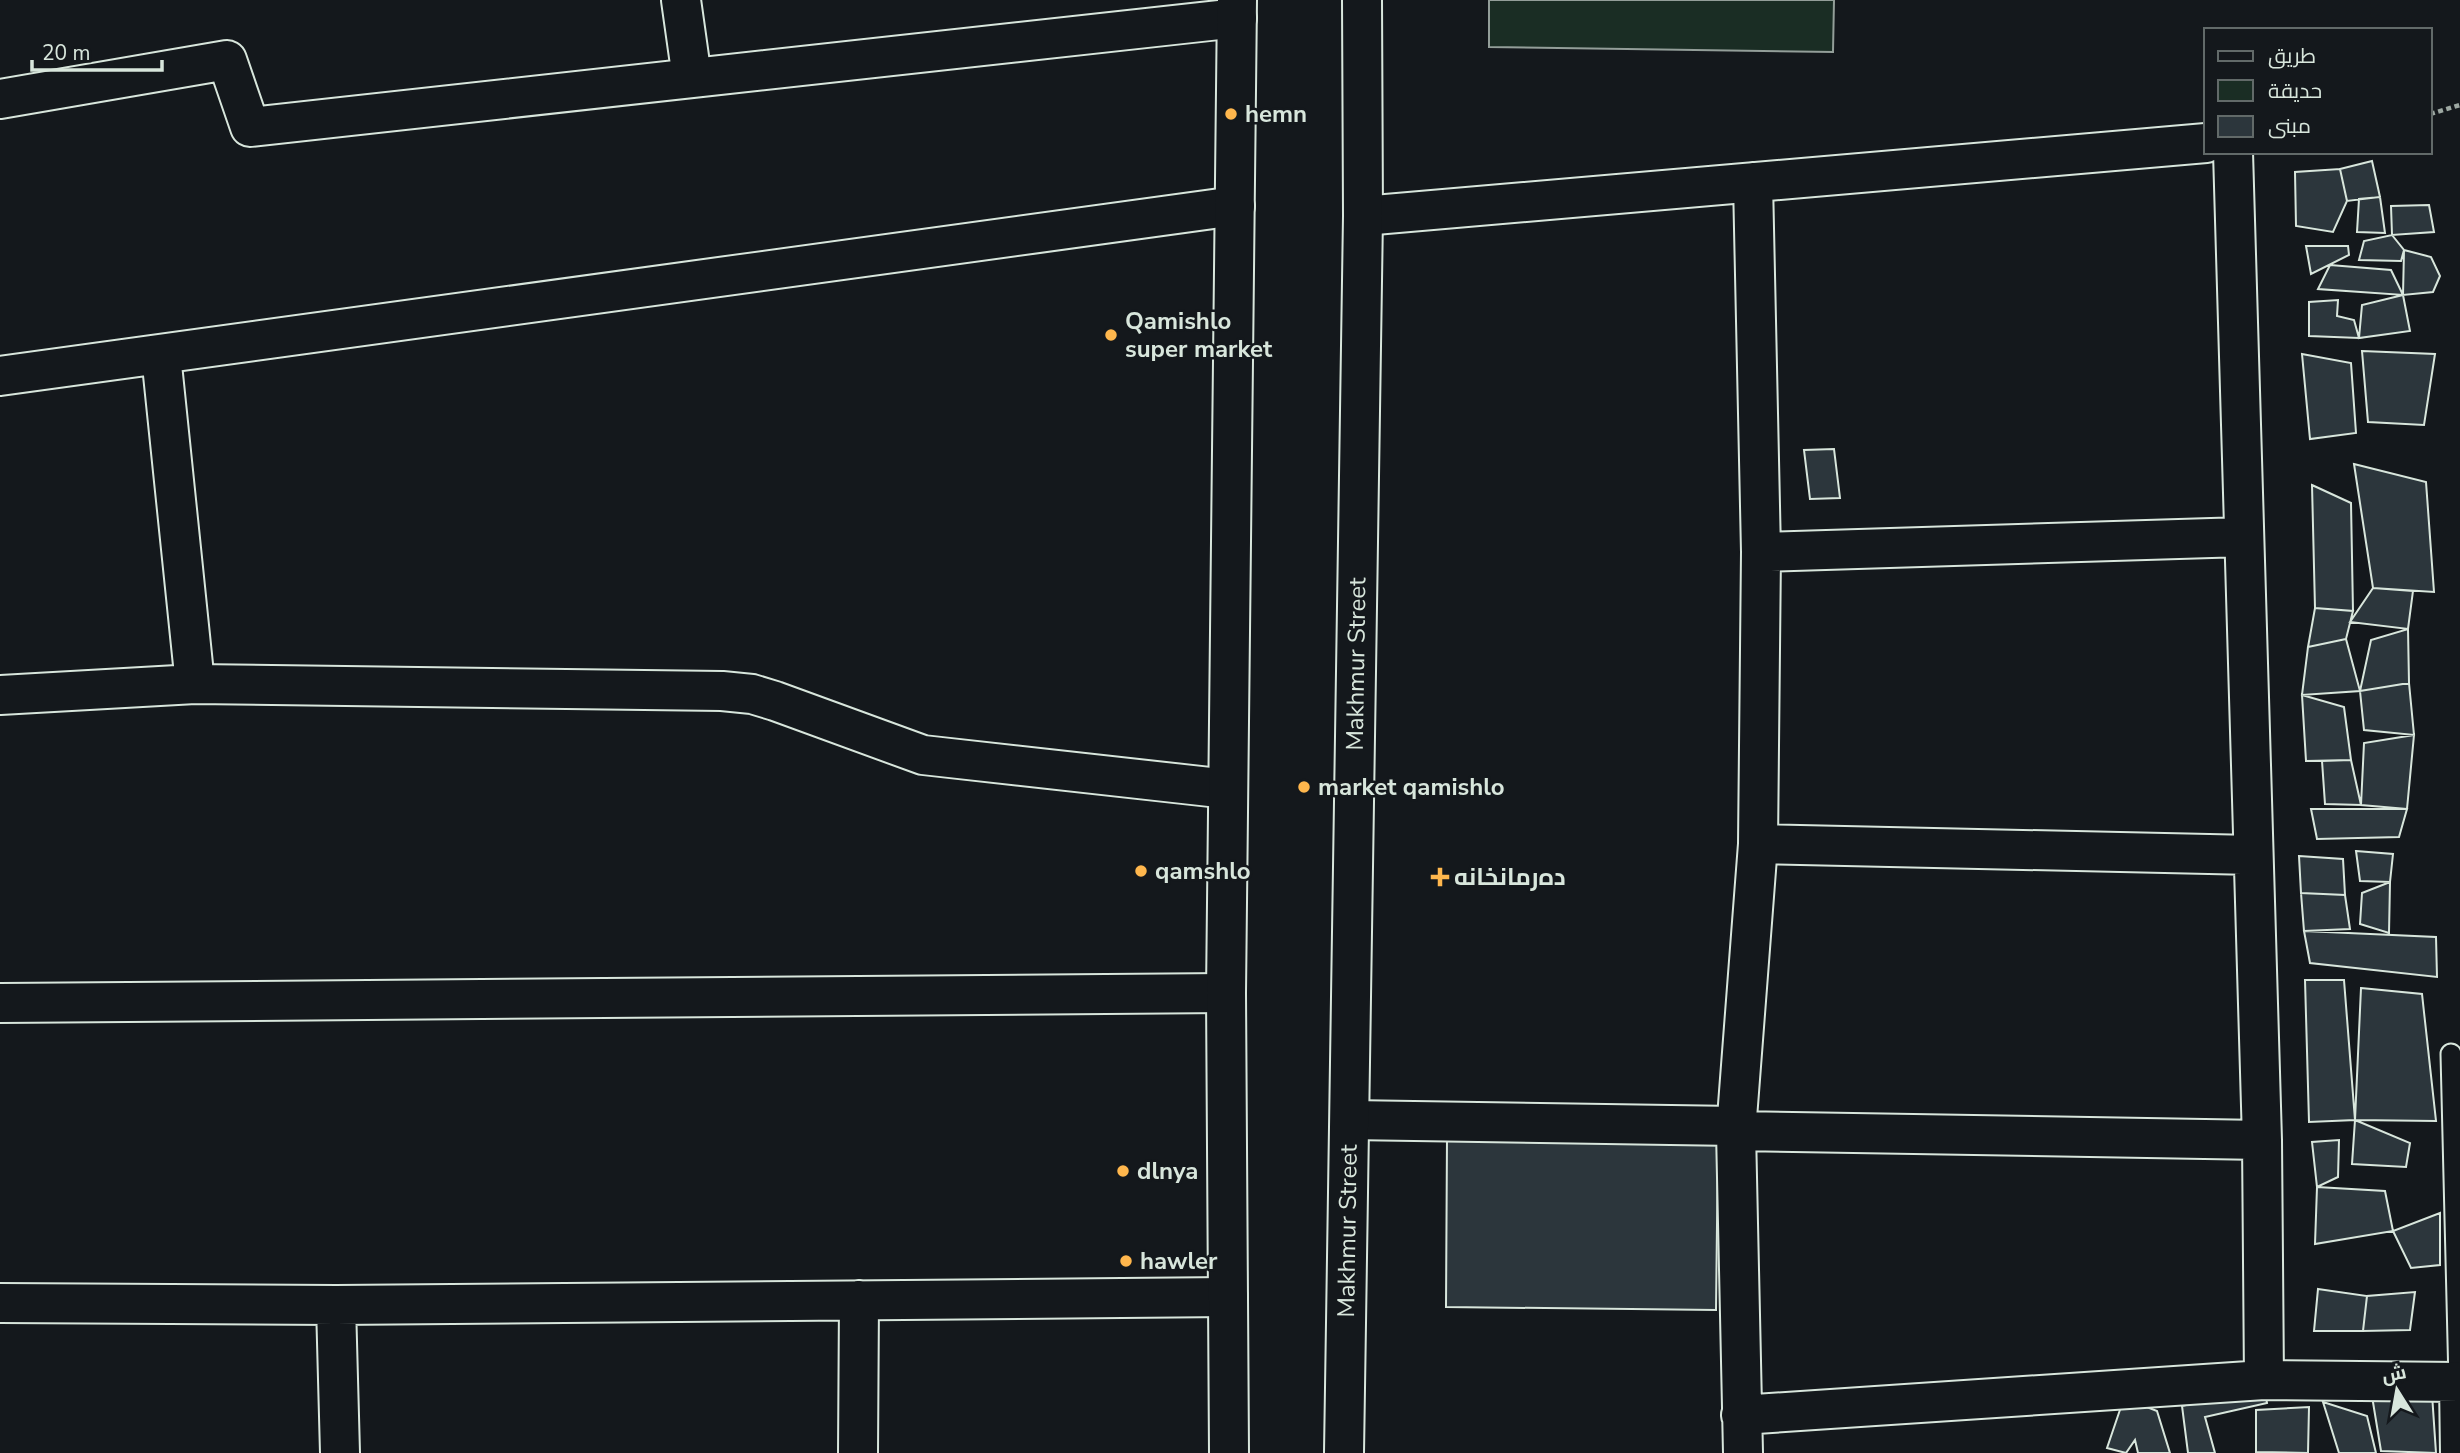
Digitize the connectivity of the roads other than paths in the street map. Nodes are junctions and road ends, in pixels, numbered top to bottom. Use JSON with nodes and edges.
{"nodes":[{"id":1,"x":681,"y":0,"type":"edge"},
{"id":2,"x":1362,"y":0,"type":"edge"},
{"id":3,"x":1237,"y":9,"type":"edge"},
{"id":4,"x":692,"y":78,"type":"junction"},
{"id":5,"x":0,"y":100,"type":"edge"},
{"id":6,"x":2204,"y":143,"type":"edge"},
{"id":7,"x":2233,"y":154,"type":"edge"},
{"id":8,"x":1753,"y":182,"type":"junction"},
{"id":9,"x":1235,"y":206,"type":"junction"},
{"id":10,"x":1363,"y":216,"type":"junction"},
{"id":11,"x":162,"y":355,"type":"junction"},
{"id":12,"x":0,"y":376,"type":"edge"},
{"id":13,"x":2244,"y":537,"type":"junction"},
{"id":14,"x":1761,"y":552,"type":"junction"},
{"id":15,"x":195,"y":684,"type":"junction"},
{"id":16,"x":0,"y":695,"type":"edge"},
{"id":17,"x":1228,"y":789,"type":"junction"},
{"id":18,"x":1758,"y":844,"type":"junction"},
{"id":19,"x":2253,"y":855,"type":"junction"},
{"id":20,"x":1226,"y":993,"type":"junction"},
{"id":21,"x":0,"y":1003,"type":"edge"},
{"id":22,"x":2451,"y":1054,"type":"dead end"},
{"id":23,"x":1350,"y":1120,"type":"junction"},
{"id":24,"x":1736,"y":1129,"type":"junction"},
{"id":25,"x":2262,"y":1140,"type":"junction"},
{"id":26,"x":1228,"y":1297,"type":"junction"},
{"id":27,"x":859,"y":1300,"type":"junction"},
{"id":28,"x":0,"y":1303,"type":"edge"},
{"id":29,"x":337,"y":1305,"type":"junction"},
{"id":30,"x":2263,"y":1380,"type":"junction"},
{"id":31,"x":2459,"y":1382,"type":"edge"},
{"id":32,"x":1741,"y":1415,"type":"junction"},
{"id":33,"x":340,"y":1453,"type":"edge"},
{"id":34,"x":858,"y":1453,"type":"edge"},
{"id":35,"x":1229,"y":1453,"type":"edge"},
{"id":36,"x":1344,"y":1453,"type":"edge"},
{"id":37,"x":1743,"y":1453,"type":"edge"},
{"id":38,"x":2460,"y":1453,"type":"edge"}],
"edges":[{"from":1,"to":4,"type":"main road"},
{"from":2,"to":10,"type":"main road","name":"Makhmur Street"},
{"from":3,"to":4,"type":"main road"},
{"from":3,"to":9,"type":"main road"},
{"from":4,"to":5,"type":"main road"},
{"from":6,"to":8,"type":"main road"},
{"from":7,"to":13,"type":"main road"},
{"from":8,"to":10,"type":"main road"},
{"from":8,"to":14,"type":"main road"},
{"from":9,"to":11,"type":"main road"},
{"from":9,"to":17,"type":"main road"},
{"from":10,"to":23,"type":"main road","name":"Makhmur Street"},
{"from":11,"to":12,"type":"main road"},
{"from":11,"to":15,"type":"main road"},
{"from":13,"to":14,"type":"main road"},
{"from":13,"to":19,"type":"main road"},
{"from":14,"to":18,"type":"main road"},
{"from":15,"to":16,"type":"main road"},
{"from":15,"to":17,"type":"main road"},
{"from":17,"to":20,"type":"main road"},
{"from":18,"to":19,"type":"main road"},
{"from":18,"to":24,"type":"main road"},
{"from":19,"to":25,"type":"main road"},
{"from":20,"to":21,"type":"main road"},
{"from":20,"to":26,"type":"main road"},
{"from":22,"to":31,"type":"lane"},
{"from":23,"to":24,"type":"main road"},
{"from":23,"to":36,"type":"main road","name":"Makhmur Street"},
{"from":24,"to":25,"type":"main road"},
{"from":24,"to":32,"type":"main road"},
{"from":25,"to":30,"type":"main road"},
{"from":26,"to":27,"type":"main road"},
{"from":26,"to":35,"type":"main road"},
{"from":27,"to":29,"type":"main road"},
{"from":27,"to":34,"type":"main road"},
{"from":28,"to":29,"type":"main road"},
{"from":29,"to":33,"type":"main road"},
{"from":30,"to":31,"type":"main road"},
{"from":30,"to":32,"type":"main road"},
{"from":31,"to":38,"type":"main road"},
{"from":32,"to":37,"type":"main road"}]}
